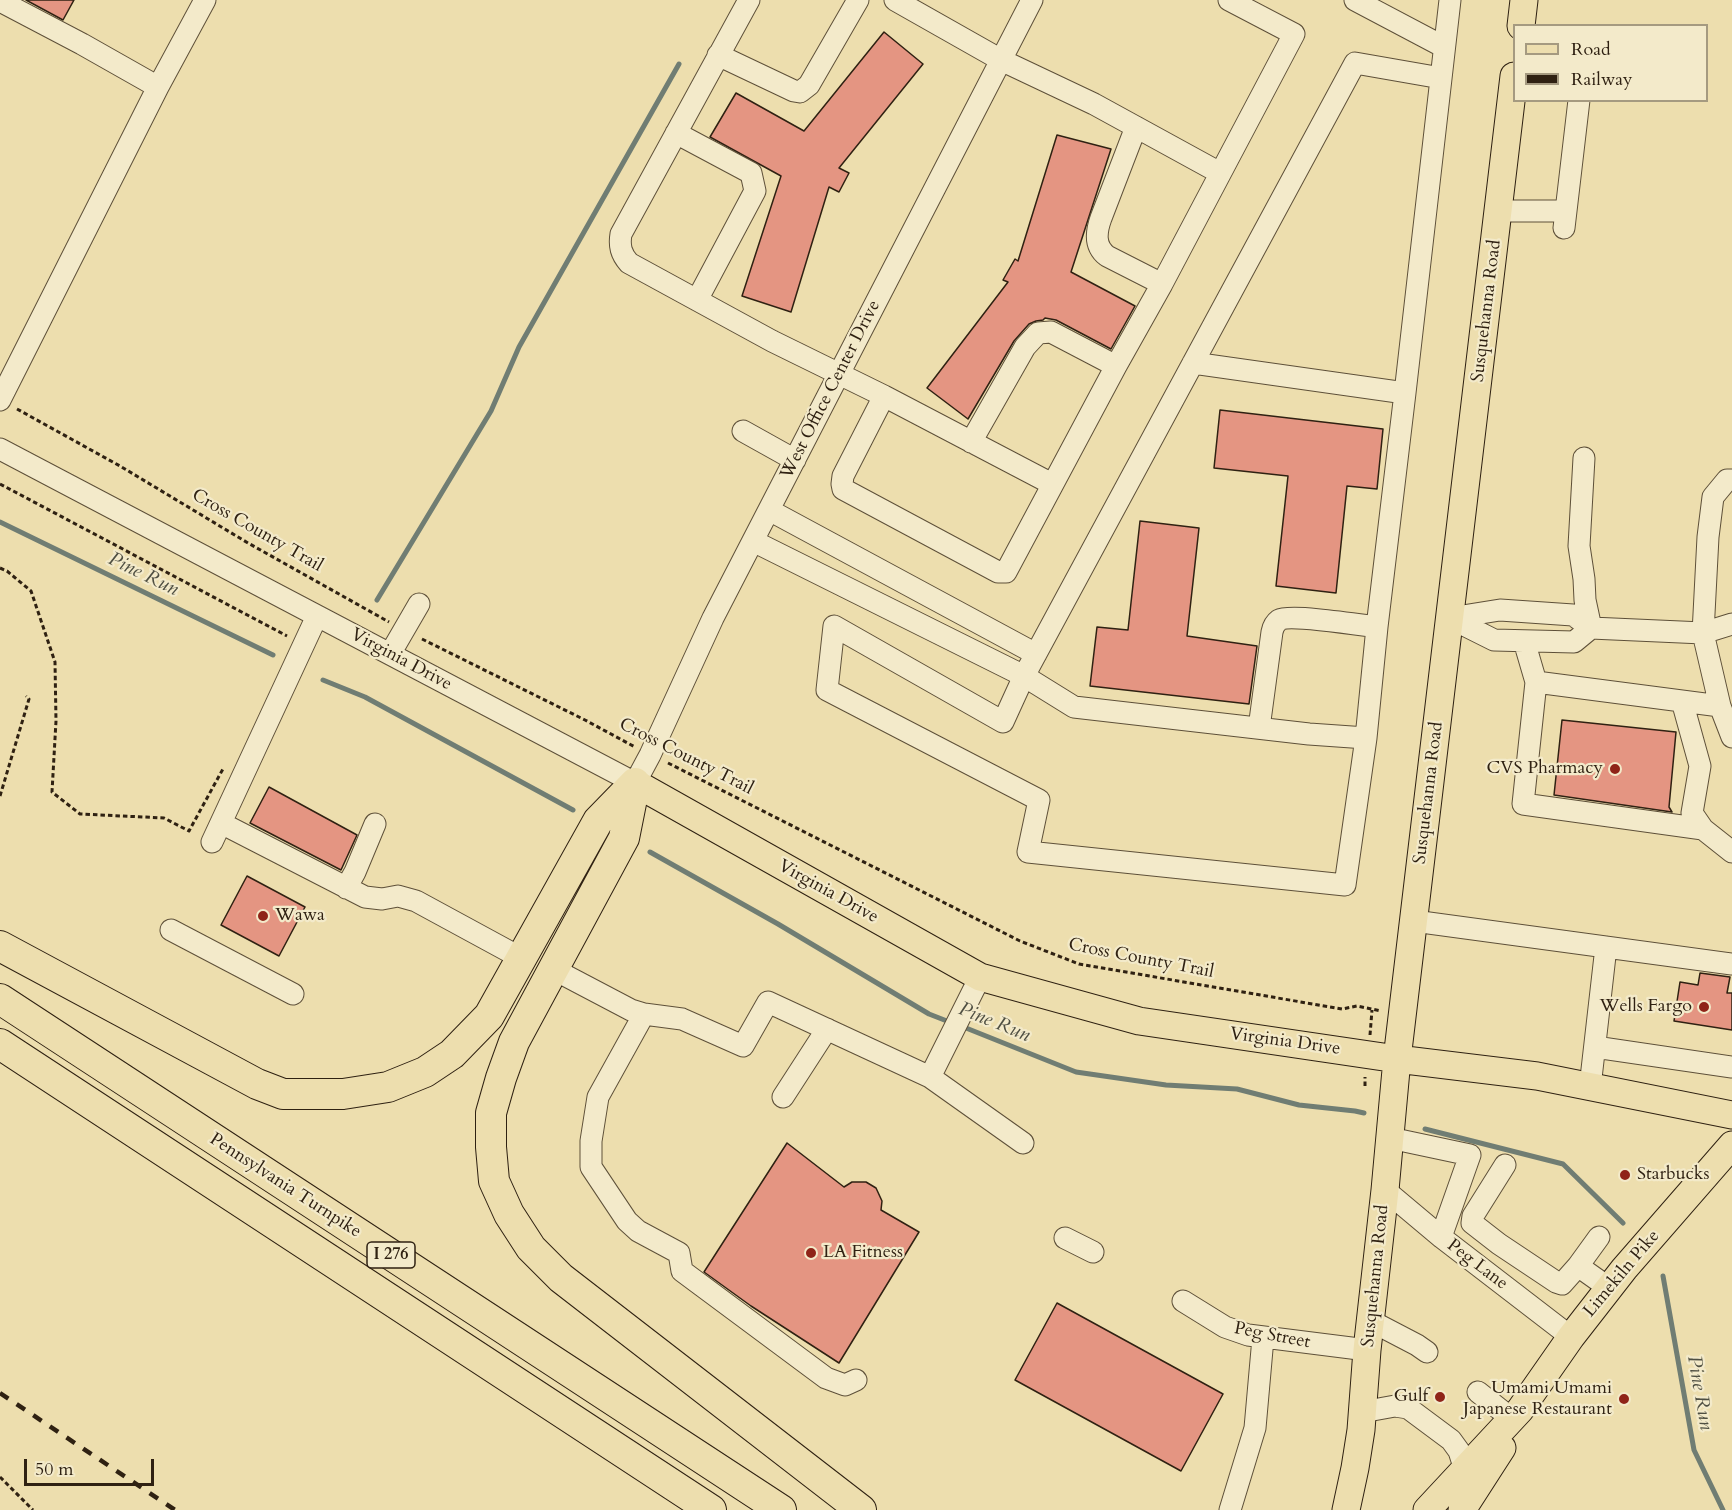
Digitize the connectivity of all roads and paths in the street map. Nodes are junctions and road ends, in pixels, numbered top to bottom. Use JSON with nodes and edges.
{"nodes":[{"id":1,"x":205,"y":0,"type":"edge"},
{"id":2,"x":749,"y":0,"type":"edge"},
{"id":3,"x":858,"y":0,"type":"edge"},
{"id":4,"x":895,"y":0,"type":"edge"},
{"id":5,"x":1032,"y":0,"type":"edge"},
{"id":6,"x":1229,"y":0,"type":"edge"},
{"id":7,"x":1355,"y":0,"type":"edge"},
{"id":8,"x":1450,"y":0,"type":"edge"},
{"id":9,"x":1524,"y":0,"type":"edge"},
{"id":10,"x":0,"y":1,"type":"edge"},
{"id":11,"x":1521,"y":24,"type":"edge"},
{"id":12,"x":1444,"y":47,"type":"junction"},
{"id":13,"x":718,"y":55,"type":"junction"},
{"id":14,"x":1001,"y":60,"type":"junction"},
{"id":15,"x":1441,"y":78,"type":"junction"},
{"id":16,"x":158,"y":87,"type":"junction"},
{"id":17,"x":1513,"y":92,"type":"edge"},
{"id":18,"x":1579,"y":102,"type":"edge"},
{"id":19,"x":1136,"y":127,"type":"junction"},
{"id":20,"x":676,"y":133,"type":"junction"},
{"id":21,"x":1220,"y":173,"type":"junction"},
{"id":22,"x":1498,"y":211,"type":"junction"},
{"id":23,"x":1162,"y":284,"type":"junction"},
{"id":24,"x":697,"y":300,"type":"junction"},
{"id":25,"x":1193,"y":363,"type":"junction"},
{"id":26,"x":1116,"y":366,"type":"junction"},
{"id":27,"x":839,"y":374,"type":"junction"},
{"id":28,"x":1405,"y":393,"type":"junction"},
{"id":29,"x":884,"y":396,"type":"junction"},
{"id":30,"x":0,"y":400,"type":"edge"},
{"id":31,"x":743,"y":431,"type":"dead end"},
{"id":32,"x":971,"y":442,"type":"junction"},
{"id":33,"x":0,"y":449,"type":"edge"},
{"id":34,"x":1584,"y":458,"type":"dead end"},
{"id":35,"x":795,"y":460,"type":"junction"},
{"id":36,"x":1732,"y":480,"type":"edge"},
{"id":37,"x":0,"y":484,"type":"edge"},
{"id":38,"x":1052,"y":484,"type":"junction"},
{"id":39,"x":769,"y":510,"type":"junction"},
{"id":40,"x":753,"y":541,"type":"junction"},
{"id":41,"x":0,"y":568,"type":"edge"},
{"id":42,"x":419,"y":604,"type":"dead end"},
{"id":43,"x":317,"y":616,"type":"junction"},
{"id":44,"x":1450,"y":618,"type":"junction"},
{"id":45,"x":1732,"y":624,"type":"edge"},
{"id":46,"x":1377,"y":627,"type":"junction"},
{"id":47,"x":1591,"y":628,"type":"junction"},
{"id":48,"x":404,"y":630,"type":"junction"},
{"id":49,"x":1702,"y":633,"type":"junction"},
{"id":50,"x":287,"y":636,"type":"dead end"},
{"id":51,"x":1524,"y":641,"type":"junction"},
{"id":52,"x":390,"y":654,"type":"junction"},
{"id":53,"x":1036,"y":654,"type":"junction"},
{"id":54,"x":1023,"y":676,"type":"junction"},
{"id":55,"x":1536,"y":682,"type":"junction"},
{"id":56,"x":26,"y":696,"type":"dead end"},
{"id":57,"x":1682,"y":701,"type":"junction"},
{"id":58,"x":1720,"y":706,"type":"junction"},
{"id":59,"x":1259,"y":728,"type":"junction"},
{"id":60,"x":1732,"y":737,"type":"edge"},
{"id":61,"x":1366,"y":738,"type":"junction"},
{"id":62,"x":650,"y":755,"type":"junction"},
{"id":63,"x":229,"y":758,"type":"dead end"},
{"id":64,"x":635,"y":783,"type":"junction"},
{"id":65,"x":0,"y":796,"type":"edge"},
{"id":66,"x":221,"y":823,"type":"junction"},
{"id":67,"x":375,"y":824,"type":"dead end"},
{"id":68,"x":1703,"y":829,"type":"junction"},
{"id":69,"x":212,"y":842,"type":"dead end"},
{"id":70,"x":1732,"y":852,"type":"edge"},
{"id":71,"x":346,"y":888,"type":"junction"},
{"id":72,"x":1414,"y":921,"type":"junction"},
{"id":73,"x":171,"y":930,"type":"dead end"},
{"id":74,"x":0,"y":946,"type":"edge"},
{"id":75,"x":1606,"y":947,"type":"junction"},
{"id":76,"x":521,"y":958,"type":"junction"},
{"id":77,"x":1732,"y":964,"type":"edge"},
{"id":78,"x":553,"y":969,"type":"junction"},
{"id":79,"x":980,"y":976,"type":"junction"},
{"id":80,"x":293,"y":994,"type":"dead end"},
{"id":81,"x":0,"y":999,"type":"edge"},
{"id":82,"x":644,"y":1014,"type":"junction"},
{"id":83,"x":1404,"y":1016,"type":"junction"},
{"id":84,"x":827,"y":1029,"type":"junction"},
{"id":85,"x":0,"y":1044,"type":"edge"},
{"id":86,"x":1595,"y":1047,"type":"junction"},
{"id":87,"x":1397,"y":1059,"type":"junction"},
{"id":88,"x":1732,"y":1067,"type":"edge"},
{"id":89,"x":930,"y":1077,"type":"junction"},
{"id":90,"x":1590,"y":1087,"type":"junction"},
{"id":91,"x":783,"y":1097,"type":"dead end"},
{"id":92,"x":1732,"y":1116,"type":"edge"},
{"id":93,"x":1390,"y":1138,"type":"junction"},
{"id":94,"x":1023,"y":1143,"type":"dead end"},
{"id":95,"x":1732,"y":1145,"type":"edge"},
{"id":96,"x":1505,"y":1165,"type":"dead end"},
{"id":97,"x":1385,"y":1190,"type":"junction"},
{"id":98,"x":1065,"y":1238,"type":"dead end"},
{"id":99,"x":1441,"y":1238,"type":"junction"},
{"id":100,"x":1599,"y":1238,"type":"dead end"},
{"id":101,"x":1499,"y":1244,"type":"junction"},
{"id":102,"x":1093,"y":1252,"type":"dead end"},
{"id":103,"x":1578,"y":1266,"type":"junction"},
{"id":104,"x":1480,"y":1267,"type":"junction"},
{"id":105,"x":1609,"y":1288,"type":"junction"},
{"id":106,"x":1184,"y":1301,"type":"dead end"},
{"id":107,"x":1371,"y":1321,"type":"junction"},
{"id":108,"x":1571,"y":1337,"type":"junction"},
{"id":109,"x":1263,"y":1338,"type":"junction"},
{"id":110,"x":1367,"y":1350,"type":"junction"},
{"id":111,"x":1427,"y":1352,"type":"dead end"},
{"id":112,"x":856,"y":1380,"type":"dead end"},
{"id":113,"x":1478,"y":1392,"type":"dead end"},
{"id":114,"x":1362,"y":1412,"type":"junction"},
{"id":115,"x":1516,"y":1414,"type":"junction"},
{"id":116,"x":0,"y":1478,"type":"edge"},
{"id":117,"x":1453,"y":1495,"type":"edge"},
{"id":118,"x":33,"y":1510,"type":"edge"},
{"id":119,"x":711,"y":1510,"type":"edge"},
{"id":120,"x":781,"y":1510,"type":"edge"},
{"id":121,"x":861,"y":1510,"type":"edge"},
{"id":122,"x":1230,"y":1510,"type":"edge"},
{"id":123,"x":1346,"y":1510,"type":"edge"},
{"id":124,"x":1426,"y":1510,"type":"edge"}],
"edges":[{"from":1,"to":16,"type":"street"},
{"from":2,"to":13,"type":"street"},
{"from":3,"to":13,"type":"street"},
{"from":4,"to":14,"type":"street"},
{"from":5,"to":14,"type":"street","name":"West Office Center Drive"},
{"from":6,"to":21,"type":"street"},
{"from":7,"to":12,"type":"street"},
{"from":8,"to":12,"type":"street"},
{"from":9,"to":11,"type":"main road"},
{"from":10,"to":16,"type":"street"},
{"from":12,"to":15,"type":"street"},
{"from":13,"to":20,"type":"street"},
{"from":14,"to":19,"type":"street"},
{"from":14,"to":27,"type":"street","name":"West Office Center Drive"},
{"from":15,"to":25,"type":"street"},
{"from":15,"to":28,"type":"street"},
{"from":16,"to":30,"type":"street"},
{"from":17,"to":22,"type":"main road","name":"Susquehanna Road"},
{"from":18,"to":22,"type":"street"},
{"from":19,"to":21,"type":"street"},
{"from":19,"to":23,"type":"street"},
{"from":20,"to":24,"type":"street"},
{"from":20,"to":24,"type":"street"},
{"from":21,"to":23,"type":"street"},
{"from":22,"to":44,"type":"main road","name":"Susquehanna Road"},
{"from":23,"to":26,"type":"street"},
{"from":24,"to":27,"type":"street"},
{"from":25,"to":28,"type":"street"},
{"from":25,"to":53,"type":"street"},
{"from":26,"to":32,"type":"street"},
{"from":26,"to":38,"type":"street"},
{"from":27,"to":29,"type":"street"},
{"from":27,"to":35,"type":"street","name":"West Office Center Drive"},
{"from":28,"to":46,"type":"street"},
{"from":29,"to":32,"type":"street"},
{"from":29,"to":38,"type":"street"},
{"from":30,"to":48,"type":"path","name":"Cross County Trail"},
{"from":31,"to":35,"type":"street"},
{"from":32,"to":38,"type":"street"},
{"from":33,"to":43,"type":"street","name":"Virginia Drive"},
{"from":34,"to":47,"type":"street"},
{"from":35,"to":39,"type":"street","name":"West Office Center Drive"},
{"from":36,"to":49,"type":"street"},
{"from":37,"to":50,"type":"path"},
{"from":39,"to":40,"type":"street","name":"West Office Center Drive"},
{"from":39,"to":53,"type":"street"},
{"from":40,"to":54,"type":"street"},
{"from":40,"to":62,"type":"street","name":"West Office Center Drive"},
{"from":41,"to":63,"type":"path"},
{"from":42,"to":48,"type":"street"},
{"from":43,"to":52,"type":"street","name":"Virginia Drive"},
{"from":43,"to":66,"type":"street"},
{"from":44,"to":47,"type":"street"},
{"from":44,"to":51,"type":"street"},
{"from":44,"to":72,"type":"main road","name":"Susquehanna Road"},
{"from":45,"to":49,"type":"street"},
{"from":46,"to":59,"type":"street"},
{"from":46,"to":61,"type":"street"},
{"from":47,"to":49,"type":"street"},
{"from":47,"to":51,"type":"street"},
{"from":48,"to":52,"type":"street"},
{"from":48,"to":62,"type":"path","name":"Cross County Trail"},
{"from":49,"to":58,"type":"street"},
{"from":51,"to":55,"type":"street"},
{"from":52,"to":64,"type":"street","name":"Virginia Drive"},
{"from":53,"to":54,"type":"street"},
{"from":54,"to":59,"type":"street"},
{"from":54,"to":61,"type":"street"},
{"from":55,"to":57,"type":"street"},
{"from":55,"to":68,"type":"street"},
{"from":56,"to":65,"type":"path"},
{"from":57,"to":58,"type":"street"},
{"from":57,"to":68,"type":"street"},
{"from":58,"to":60,"type":"street"},
{"from":59,"to":61,"type":"street"},
{"from":62,"to":64,"type":"street","name":"West Office Center Drive"},
{"from":62,"to":83,"type":"path","name":"Cross County Trail"},
{"from":64,"to":76,"type":"highway"},
{"from":64,"to":78,"type":"highway"},
{"from":64,"to":79,"type":"main road","name":"Virginia Drive"},
{"from":66,"to":69,"type":"street"},
{"from":66,"to":71,"type":"street"},
{"from":67,"to":71,"type":"street"},
{"from":68,"to":70,"type":"street"},
{"from":71,"to":76,"type":"street"},
{"from":72,"to":75,"type":"street"},
{"from":72,"to":83,"type":"main road","name":"Susquehanna Road"},
{"from":73,"to":80,"type":"street"},
{"from":74,"to":76,"type":"highway"},
{"from":75,"to":77,"type":"street"},
{"from":75,"to":86,"type":"street"},
{"from":78,"to":82,"type":"street"},
{"from":78,"to":121,"type":"highway"},
{"from":79,"to":87,"type":"main road","name":"Virginia Drive"},
{"from":79,"to":89,"type":"street"},
{"from":81,"to":120,"type":"highway","name":"Pennsylvania Turnpike","number":"I 276"},
{"from":82,"to":84,"type":"street"},
{"from":82,"to":112,"type":"street"},
{"from":83,"to":87,"type":"main road","name":"Susquehanna Road"},
{"from":84,"to":89,"type":"street"},
{"from":84,"to":91,"type":"street"},
{"from":85,"to":119,"type":"highway","name":"Pennsylvania Turnpike","number":"I 276"},
{"from":86,"to":88,"type":"street"},
{"from":86,"to":90,"type":"street"},
{"from":87,"to":90,"type":"main road","name":"Virginia Drive"},
{"from":87,"to":93,"type":"main road","name":"Susquehanna Road"},
{"from":89,"to":94,"type":"street"},
{"from":90,"to":92,"type":"main road","name":"Virginia Drive"},
{"from":93,"to":97,"type":"main road","name":"Susquehanna Road"},
{"from":93,"to":99,"type":"street"},
{"from":95,"to":105,"type":"main road","name":"Limekiln Pike"},
{"from":96,"to":101,"type":"street"},
{"from":97,"to":99,"type":"street","name":"Peg Lane"},
{"from":97,"to":107,"type":"main road","name":"Susquehanna Road"},
{"from":98,"to":102,"type":"street"},
{"from":99,"to":104,"type":"street","name":"Peg Lane"},
{"from":100,"to":103,"type":"street"},
{"from":101,"to":103,"type":"street"},
{"from":101,"to":104,"type":"street"},
{"from":103,"to":105,"type":"street"},
{"from":104,"to":108,"type":"street","name":"Peg Lane"},
{"from":105,"to":108,"type":"main road","name":"Limekiln Pike"},
{"from":106,"to":109,"type":"street","name":"Peg Street"},
{"from":107,"to":110,"type":"main road","name":"Susquehanna Road"},
{"from":107,"to":111,"type":"street"},
{"from":108,"to":115,"type":"main road","name":"Limekiln Pike"},
{"from":109,"to":110,"type":"street","name":"Peg Street"},
{"from":109,"to":122,"type":"street"},
{"from":110,"to":114,"type":"main road","name":"Susquehanna Road"},
{"from":113,"to":115,"type":"street"},
{"from":114,"to":117,"type":"street"},
{"from":114,"to":123,"type":"main road","name":"Susquehanna Road"},
{"from":115,"to":117,"type":"main road"},
{"from":115,"to":117,"type":"main road"},
{"from":116,"to":118,"type":"path"},
{"from":117,"to":124,"type":"main road"}]}
